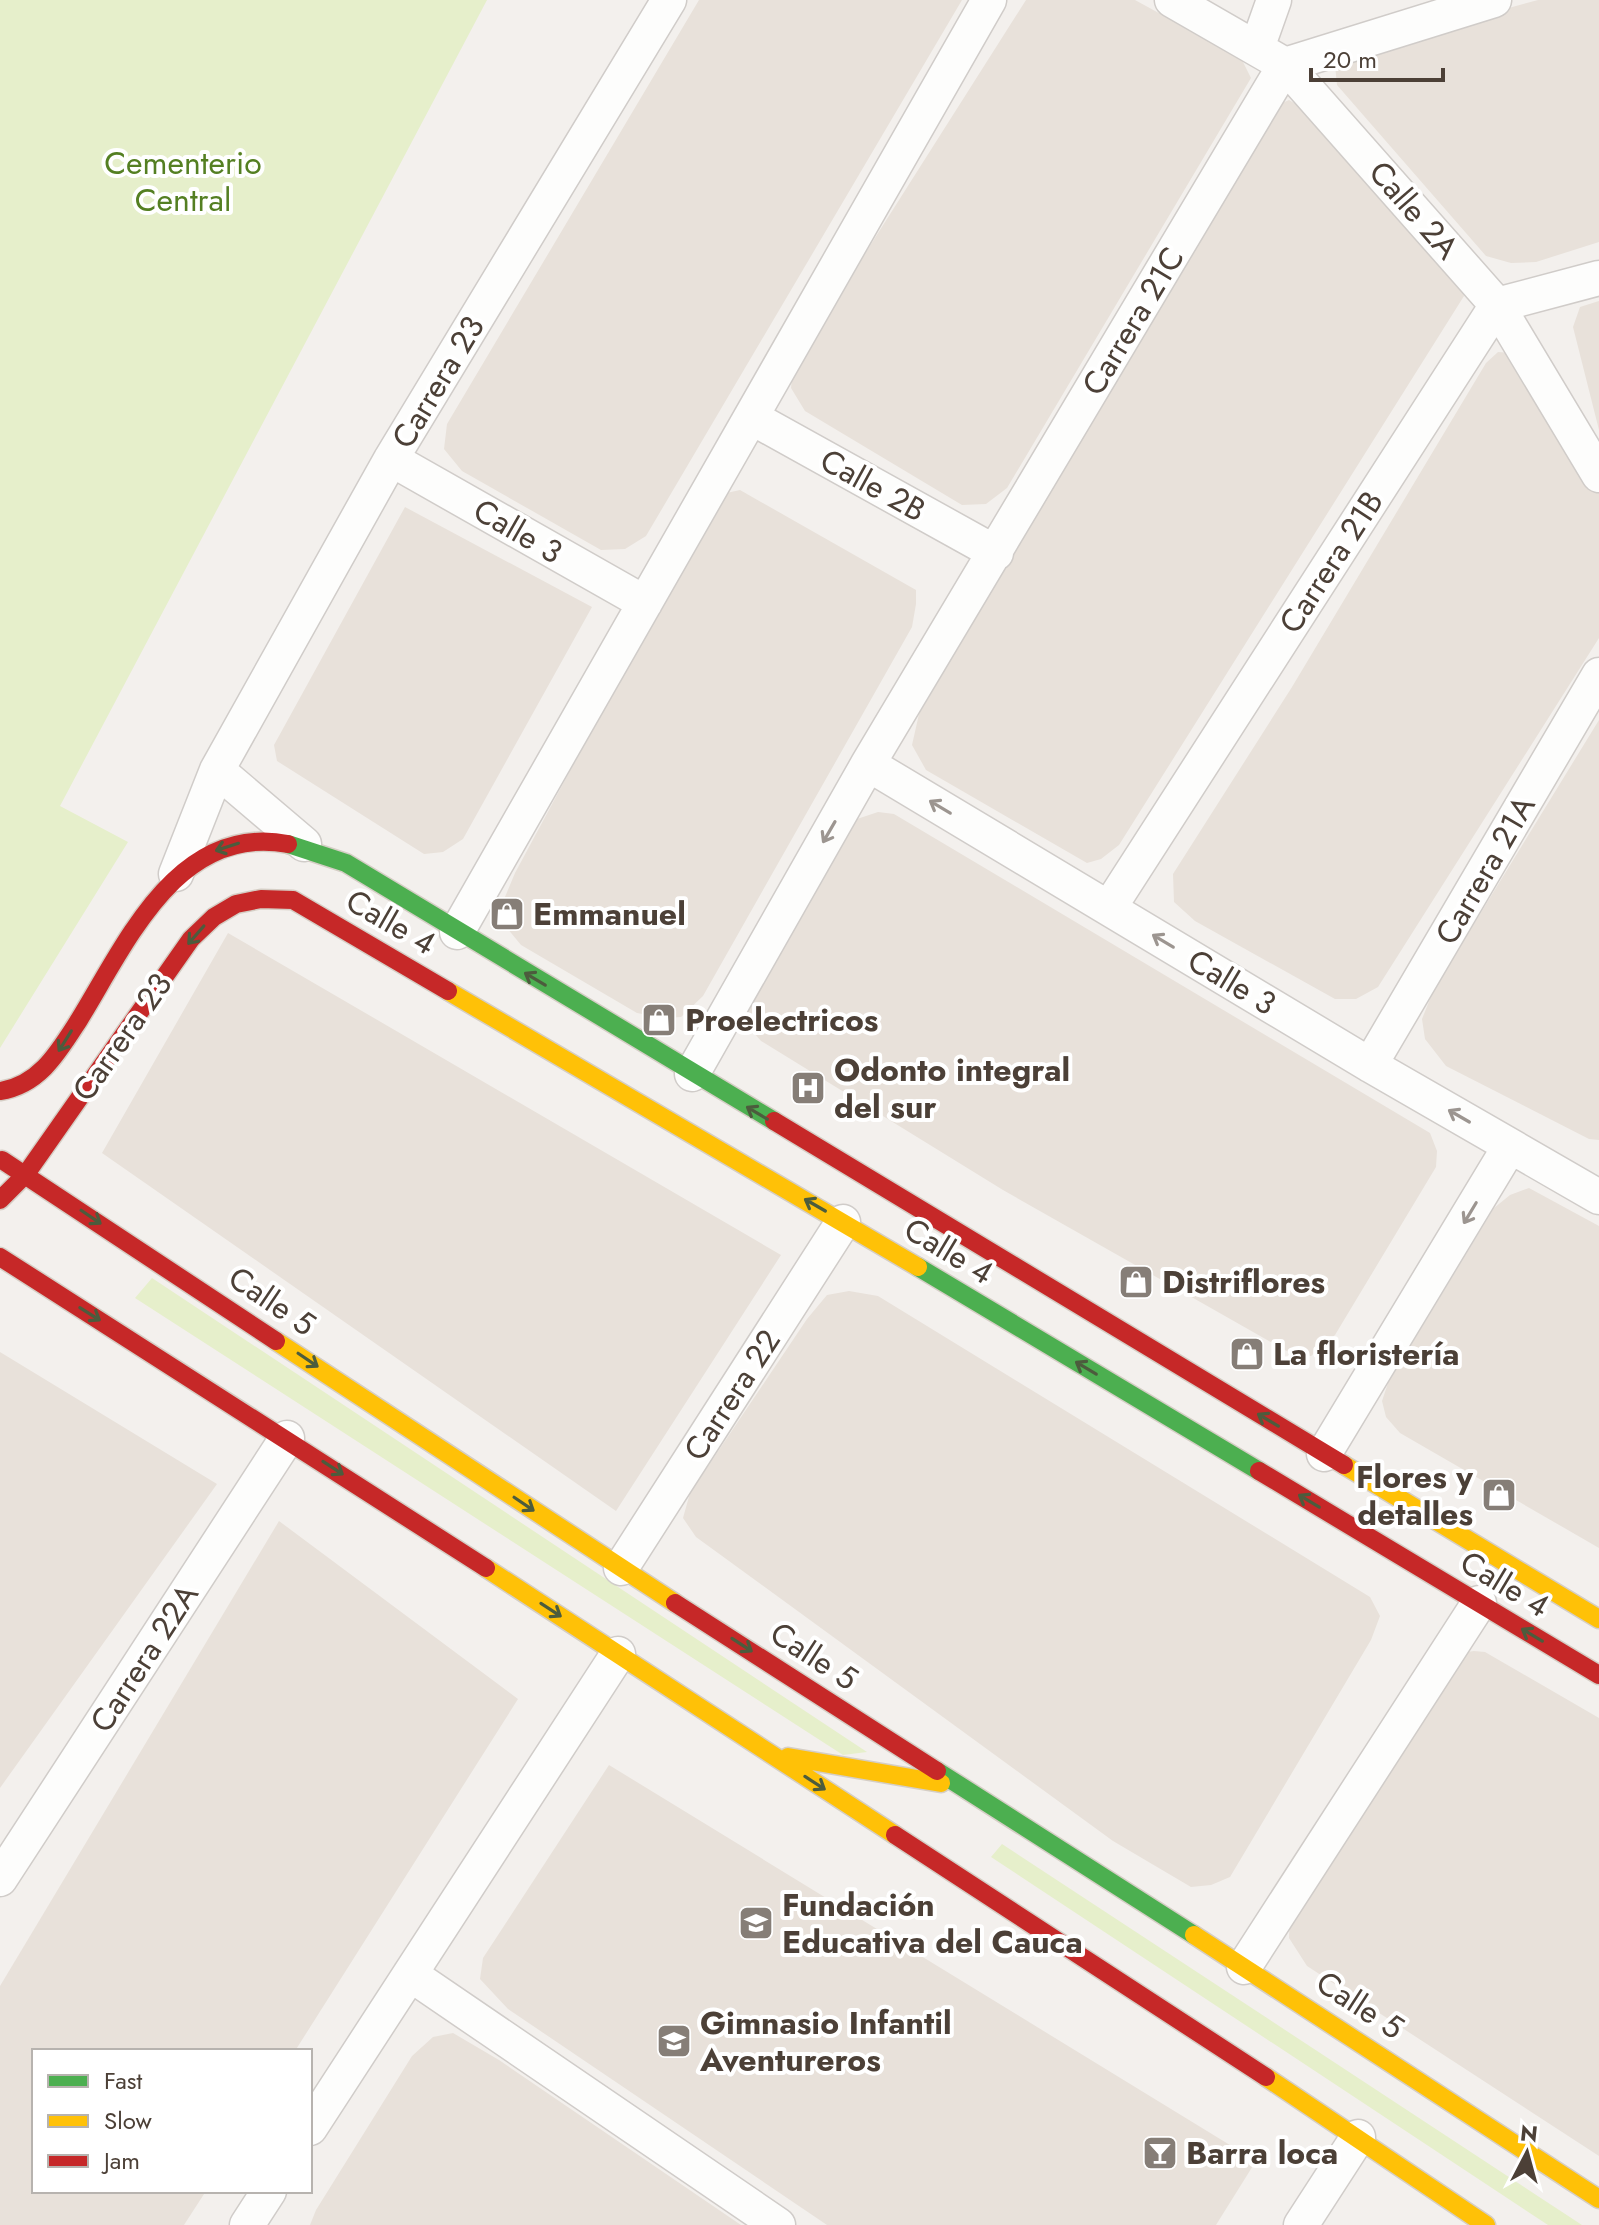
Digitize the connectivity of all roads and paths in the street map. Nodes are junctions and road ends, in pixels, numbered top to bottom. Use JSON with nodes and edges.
{"nodes":[{"id":1,"x":669,"y":0,"type":"edge"},
{"id":2,"x":989,"y":0,"type":"edge"},
{"id":3,"x":1172,"y":0,"type":"edge"},
{"id":4,"x":1274,"y":0,"type":"edge"},
{"id":5,"x":1494,"y":0,"type":"edge"},
{"id":6,"x":1271,"y":56,"type":"junction"},
{"id":7,"x":1599,"y":278,"type":"edge"},
{"id":8,"x":1497,"y":305,"type":"junction"},
{"id":9,"x":751,"y":417,"type":"junction"},
{"id":10,"x":391,"y":459,"type":"junction"},
{"id":11,"x":1599,"y":475,"type":"edge"},
{"id":12,"x":996,"y":553,"type":"junction"},
{"id":13,"x":645,"y":603,"type":"junction"},
{"id":14,"x":1599,"y":675,"type":"edge"},
{"id":15,"x":868,"y":764,"type":"junction"},
{"id":16,"x":217,"y":770,"type":"junction"},
{"id":17,"x":304,"y":844,"type":"junction"},
{"id":18,"x":176,"y":874,"type":"junction"},
{"id":19,"x":261,"y":897,"type":"joint"},
{"id":20,"x":1109,"y":908,"type":"junction"},
{"id":21,"x":457,"y":932,"type":"junction"},
{"id":22,"x":1370,"y":1065,"type":"junction"},
{"id":23,"x":692,"y":1074,"type":"junction"},
{"id":24,"x":0,"y":1091,"type":"edge"},
{"id":25,"x":1510,"y":1146,"type":"junction"},
{"id":26,"x":0,"y":1158,"type":"edge"},
{"id":27,"x":26,"y":1174,"type":"junction"},
{"id":28,"x":1599,"y":1197,"type":"edge"},
{"id":29,"x":0,"y":1200,"type":"edge"},
{"id":30,"x":843,"y":1222,"type":"junction"},
{"id":31,"x":0,"y":1257,"type":"edge"},
{"id":32,"x":962,"y":1293,"type":"junction"},
{"id":33,"x":1007,"y":1299,"type":"dead end"},
{"id":34,"x":1038,"y":1303,"type":"dead end"},
{"id":35,"x":1083,"y":1308,"type":"junction"},
{"id":36,"x":287,"y":1438,"type":"junction"},
{"id":37,"x":1324,"y":1454,"type":"junction"},
{"id":38,"x":621,"y":1568,"type":"junction"},
{"id":39,"x":1479,"y":1603,"type":"junction"},
{"id":40,"x":1599,"y":1619,"type":"edge"},
{"id":41,"x":618,"y":1654,"type":"junction"},
{"id":42,"x":1599,"y":1675,"type":"edge"},
{"id":43,"x":770,"y":1754,"type":"junction"},
{"id":44,"x":962,"y":1786,"type":"junction"},
{"id":45,"x":0,"y":1879,"type":"edge"},
{"id":46,"x":1244,"y":1967,"type":"junction"},
{"id":47,"x":410,"y":1974,"type":"junction"},
{"id":48,"x":312,"y":2125,"type":"edge"},
{"id":49,"x":1358,"y":2137,"type":"junction"},
{"id":50,"x":268,"y":2193,"type":"edge"},
{"id":51,"x":1599,"y":2199,"type":"edge"},
{"id":52,"x":247,"y":2225,"type":"edge"},
{"id":53,"x":778,"y":2225,"type":"edge"},
{"id":54,"x":1301,"y":2225,"type":"edge"},
{"id":55,"x":1486,"y":2225,"type":"edge"}],
"edges":[{"from":1,"to":10,"type":"street","name":"Carrera 23"},
{"from":2,"to":9,"type":"street"},
{"from":3,"to":6,"type":"street","name":"Calle 2A"},
{"from":4,"to":6,"type":"street","name":"Carrera 21C"},
{"from":5,"to":6,"type":"street"},
{"from":6,"to":8,"type":"street","name":"Calle 2A"},
{"from":6,"to":12,"type":"street","name":"Carrera 21C"},
{"from":7,"to":8,"type":"street"},
{"from":8,"to":11,"type":"street","name":"Calle 2A"},
{"from":8,"to":20,"type":"street","name":"Carrera 21B"},
{"from":9,"to":12,"type":"street","name":"Calle 2B"},
{"from":9,"to":13,"type":"street"},
{"from":10,"to":13,"type":"street","name":"Calle 3"},
{"from":10,"to":16,"type":"street","name":"Carrera 23"},
{"from":12,"to":15,"type":"street","name":"Carrera 21C"},
{"from":13,"to":21,"type":"street"},
{"from":14,"to":22,"type":"street","name":"Carrera 21A"},
{"from":20,"to":15,"type":"street","name":"Calle 3","one_way":true},
{"from":15,"to":23,"type":"street","name":"Carrera 21C","one_way":true},
{"from":16,"to":17,"type":"street"},
{"from":16,"to":18,"type":"street","name":"Carrera 23"},
{"from":17,"to":18,"type":"main road","name":"Carrera 23","one_way":true},
{"from":17,"to":21,"type":"main road","name":"Calle 4"},
{"from":18,"to":24,"type":"main road","name":"Carrera 23","one_way":true},
{"from":19,"to":27,"type":"main road","name":"Carrera 23","one_way":true},
{"from":30,"to":19,"type":"main road","name":"Calle 4","one_way":true},
{"from":22,"to":20,"type":"street","name":"Calle 3","one_way":true},
{"from":23,"to":21,"type":"main road","name":"Calle 4","one_way":true},
{"from":25,"to":22,"type":"street","name":"Calle 3","one_way":true},
{"from":35,"to":23,"type":"main road","name":"Calle 4","one_way":true},
{"from":25,"to":28,"type":"street","name":"Calle 3"},
{"from":25,"to":37,"type":"street","one_way":true},
{"from":26,"to":27,"type":"main road","name":"Calle 5"},
{"from":27,"to":29,"type":"main road","name":"Carrera 23"},
{"from":27,"to":38,"type":"main road","name":"Calle 5","one_way":true},
{"from":30,"to":32,"type":"main road","name":"Calle 4"},
{"from":30,"to":38,"type":"street","name":"Carrera 22"},
{"from":31,"to":36,"type":"main road","one_way":true},
{"from":32,"to":33,"type":"main road"},
{"from":39,"to":32,"type":"main road","name":"Calle 4","one_way":true},
{"from":34,"to":35,"type":"main road"},
{"from":37,"to":35,"type":"main road","name":"Calle 4","one_way":true},
{"from":36,"to":41,"type":"main road","one_way":true},
{"from":36,"to":45,"type":"street","name":"Carrera 22A"},
{"from":37,"to":40,"type":"main road","name":"Calle 4"},
{"from":38,"to":44,"type":"main road","name":"Calle 5","one_way":true},
{"from":42,"to":39,"type":"main road","name":"Calle 4","one_way":true},
{"from":39,"to":46,"type":"street"},
{"from":41,"to":43,"type":"main road"},
{"from":41,"to":47,"type":"street"},
{"from":43,"to":44,"type":"main road"},
{"from":43,"to":49,"type":"main road","one_way":true},
{"from":44,"to":46,"type":"main road","name":"Calle 5"},
{"from":46,"to":51,"type":"main road","name":"Calle 5"},
{"from":47,"to":48,"type":"street"},
{"from":47,"to":53,"type":"street"},
{"from":49,"to":54,"type":"street"},
{"from":49,"to":55,"type":"main road"},
{"from":50,"to":52,"type":"street"}]}
